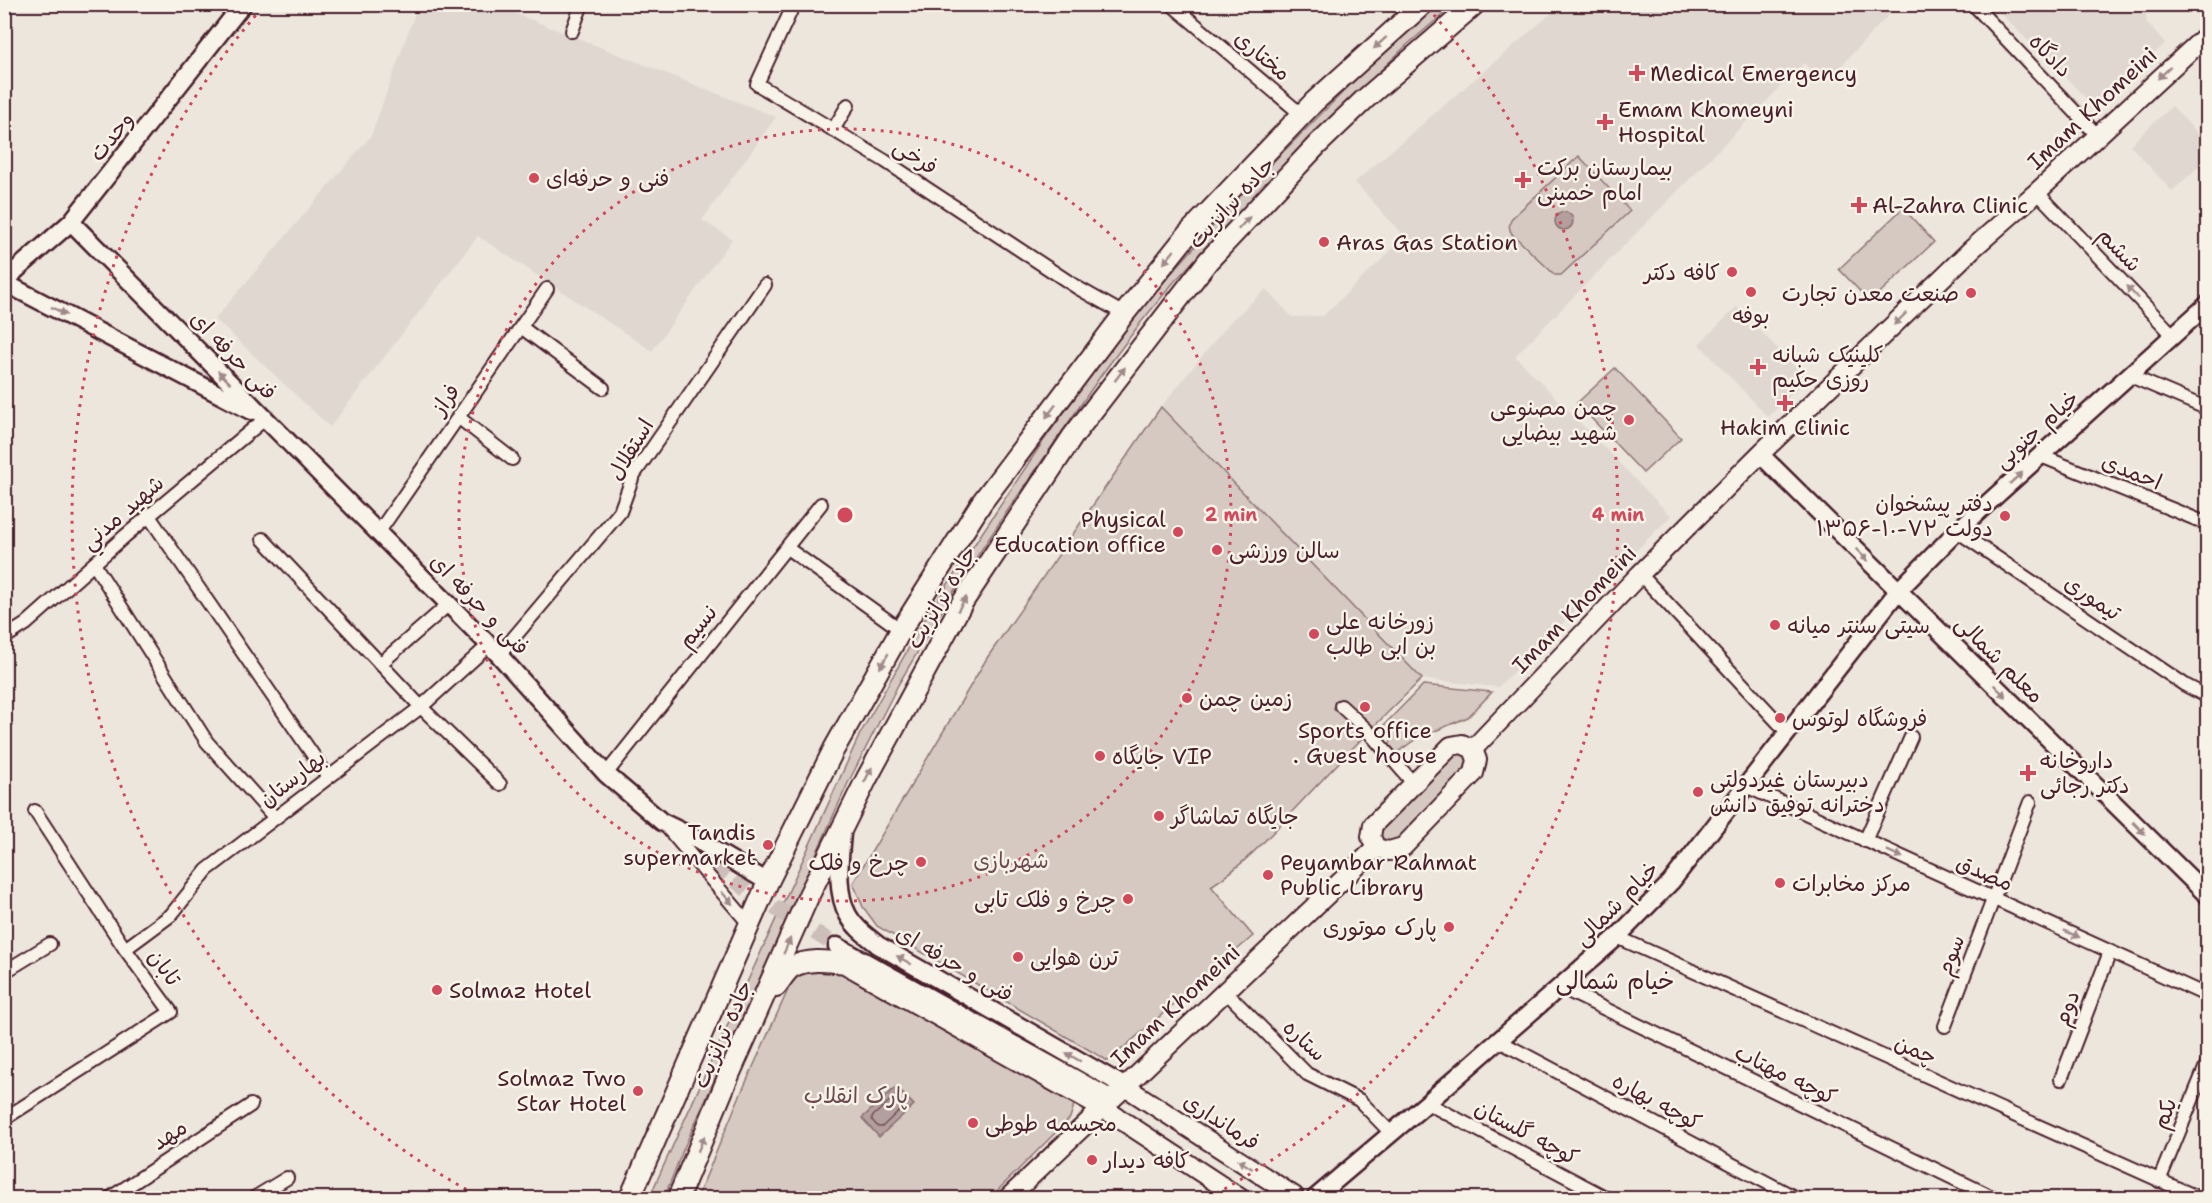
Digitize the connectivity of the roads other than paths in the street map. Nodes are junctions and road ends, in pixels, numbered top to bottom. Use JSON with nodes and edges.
{"nodes":[{"id":1,"x":243,"y":4,"type":"edge"},
{"id":2,"x":582,"y":4,"type":"edge"},
{"id":3,"x":794,"y":4,"type":"edge"},
{"id":4,"x":1171,"y":4,"type":"edge"},
{"id":5,"x":1423,"y":4,"type":"edge"},
{"id":6,"x":1475,"y":4,"type":"edge"},
{"id":7,"x":1973,"y":4,"type":"edge"},
{"id":8,"x":572,"y":31,"type":"dead end"},
{"id":9,"x":2208,"y":34,"type":"edge"},
{"id":10,"x":848,"y":105,"type":"dead end"},
{"id":11,"x":1302,"y":115,"type":"junction"},
{"id":12,"x":833,"y":130,"type":"junction"},
{"id":13,"x":2097,"y":135,"type":"junction"},
{"id":14,"x":2037,"y":192,"type":"junction"},
{"id":15,"x":71,"y":222,"type":"junction"},
{"id":16,"x":8,"y":276,"type":"edge"},
{"id":17,"x":765,"y":285,"type":"dead end"},
{"id":18,"x":547,"y":289,"type":"dead end"},
{"id":19,"x":2208,"y":304,"type":"edge"},
{"id":20,"x":1124,"y":314,"type":"junction"},
{"id":21,"x":521,"y":327,"type":"junction"},
{"id":22,"x":2172,"y":334,"type":"junction"},
{"id":23,"x":2128,"y":375,"type":"junction"},
{"id":24,"x":603,"y":388,"type":"dead end"},
{"id":25,"x":2208,"y":409,"type":"edge"},
{"id":26,"x":458,"y":417,"type":"junction"},
{"id":27,"x":266,"y":418,"type":"junction"},
{"id":28,"x":1760,"y":454,"type":"junction"},
{"id":29,"x":2041,"y":456,"type":"junction"},
{"id":30,"x":512,"y":459,"type":"dead end"},
{"id":31,"x":821,"y":504,"type":"dead end"},
{"id":32,"x":149,"y":516,"type":"junction"},
{"id":33,"x":2208,"y":524,"type":"edge"},
{"id":34,"x":1957,"y":531,"type":"junction"},
{"id":35,"x":378,"y":533,"type":"junction"},
{"id":36,"x":263,"y":539,"type":"dead end"},
{"id":37,"x":787,"y":548,"type":"junction"},
{"id":38,"x":94,"y":564,"type":"junction"},
{"id":39,"x":1640,"y":574,"type":"junction"},
{"id":40,"x":1898,"y":591,"type":"junction"},
{"id":41,"x":449,"y":604,"type":"junction"},
{"id":42,"x":901,"y":630,"type":"junction"},
{"id":43,"x":4,"y":638,"type":"edge"},
{"id":44,"x":494,"y":650,"type":"junction"},
{"id":45,"x":380,"y":664,"type":"junction"},
{"id":46,"x":2208,"y":697,"type":"edge"},
{"id":47,"x":1341,"y":706,"type":"dead end"},
{"id":48,"x":421,"y":707,"type":"junction"},
{"id":49,"x":1787,"y":732,"type":"junction"},
{"id":50,"x":1911,"y":737,"type":"dead end"},
{"id":51,"x":1473,"y":749,"type":"junction"},
{"id":52,"x":606,"y":774,"type":"junction"},
{"id":53,"x":327,"y":777,"type":"junction"},
{"id":54,"x":500,"y":784,"type":"dead end"},
{"id":55,"x":1414,"y":784,"type":"junction"},
{"id":56,"x":1746,"y":786,"type":"junction"},
{"id":57,"x":2030,"y":802,"type":"dead end"},
{"id":58,"x":35,"y":811,"type":"dead end"},
{"id":59,"x":275,"y":818,"type":"junction"},
{"id":60,"x":662,"y":822,"type":"junction"},
{"id":61,"x":842,"y":827,"type":"junction"},
{"id":62,"x":1865,"y":841,"type":"junction"},
{"id":63,"x":1376,"y":848,"type":"junction"},
{"id":64,"x":768,"y":882,"type":"junction"},
{"id":65,"x":2208,"y":896,"type":"edge"},
{"id":66,"x":1994,"y":899,"type":"junction"},
{"id":67,"x":750,"y":925,"type":"junction"},
{"id":68,"x":1617,"y":937,"type":"junction"},
{"id":69,"x":50,"y":944,"type":"dead end"},
{"id":70,"x":837,"y":946,"type":"tunnel mouth"},
{"id":71,"x":125,"y":949,"type":"junction"},
{"id":72,"x":2110,"y":952,"type":"junction"},
{"id":73,"x":4,"y":972,"type":"edge"},
{"id":74,"x":1560,"y":987,"type":"junction"},
{"id":75,"x":1225,"y":991,"type":"junction"},
{"id":76,"x":2208,"y":996,"type":"edge"},
{"id":77,"x":761,"y":1004,"type":"junction"},
{"id":78,"x":1945,"y":1026,"type":"dead end"},
{"id":79,"x":1499,"y":1041,"type":"junction"},
{"id":80,"x":2208,"y":1061,"type":"edge"},
{"id":81,"x":2061,"y":1079,"type":"dead end"},
{"id":82,"x":1113,"y":1098,"type":"junction"},
{"id":83,"x":1427,"y":1103,"type":"junction"},
{"id":84,"x":251,"y":1105,"type":"dead end"},
{"id":85,"x":4,"y":1119,"type":"edge"},
{"id":86,"x":1392,"y":1134,"type":"junction"},
{"id":87,"x":287,"y":1178,"type":"dead end"},
{"id":88,"x":2159,"y":1181,"type":"junction"},
{"id":89,"x":110,"y":1198,"type":"edge"},
{"id":90,"x":254,"y":1198,"type":"edge"},
{"id":91,"x":630,"y":1198,"type":"edge"},
{"id":92,"x":678,"y":1198,"type":"edge"},
{"id":93,"x":1008,"y":1198,"type":"edge"},
{"id":94,"x":1240,"y":1198,"type":"edge"},
{"id":95,"x":1295,"y":1198,"type":"edge"},
{"id":96,"x":1315,"y":1198,"type":"edge"},
{"id":97,"x":1607,"y":1198,"type":"edge"},
{"id":98,"x":1796,"y":1198,"type":"edge"},
{"id":99,"x":1994,"y":1198,"type":"edge"},
{"id":100,"x":2199,"y":1198,"type":"edge"}],
"edges":[{"from":1,"to":15,"type":"street","name":"وحدت"},
{"from":2,"to":8,"type":"street"},
{"from":3,"to":12,"type":"street","name":"فرخی"},
{"from":4,"to":11,"type":"street","name":"مختاری"},
{"from":5,"to":11,"type":"main road","name":"جاده ترانزیت","one_way":true},
{"from":61,"to":6,"type":"main road","name":"جاده ترانزیت","one_way":true},
{"from":7,"to":13,"type":"street","name":"دادگاه"},
{"from":9,"to":13,"type":"main road","name":"Imam Khomeini","one_way":true},
{"from":10,"to":12,"type":"street"},
{"from":11,"to":20,"type":"main road","name":"جاده ترانزیت","one_way":true},
{"from":12,"to":20,"type":"street","name":"فرخی"},
{"from":13,"to":14,"type":"main road","name":"Imam Khomeini"},
{"from":22,"to":14,"type":"street","name":"ششم","one_way":true},
{"from":14,"to":28,"type":"main road","name":"Imam Khomeini","one_way":true},
{"from":15,"to":16,"type":"street","name":"وحدت"},
{"from":27,"to":15,"type":"street","name":"فنی حرفه ای","one_way":true},
{"from":16,"to":27,"type":"street","name":"فنی حرفه ای","one_way":true},
{"from":17,"to":44,"type":"street","name":"استقلال"},
{"from":18,"to":21,"type":"street","name":"فراز"},
{"from":19,"to":22,"type":"street","name":"خیام جنوبی"},
{"from":20,"to":42,"type":"main road","name":"جاده ترانزیت","one_way":true},
{"from":21,"to":24,"type":"street"},
{"from":21,"to":26,"type":"street","name":"فراز"},
{"from":22,"to":23,"type":"street","name":"خیام جنوبی"},
{"from":23,"to":25,"type":"street"},
{"from":23,"to":29,"type":"street","name":"خیام جنوبی"},
{"from":26,"to":30,"type":"street"},
{"from":26,"to":35,"type":"street","name":"فراز"},
{"from":27,"to":32,"type":"street","name":"شهيد مدني"},
{"from":27,"to":35,"type":"street","name":"فنی و حرفه ای"},
{"from":28,"to":39,"type":"main road","name":"Imam Khomeini"},
{"from":28,"to":40,"type":"street","name":"معلم شمالی","one_way":true},
{"from":29,"to":33,"type":"street","name":"احمدی"},
{"from":34,"to":29,"type":"street","name":"خیام جنوبی","one_way":true},
{"from":31,"to":37,"type":"street","name":"نسيم"},
{"from":32,"to":38,"type":"street","name":"شهيد مدني"},
{"from":32,"to":53,"type":"street"},
{"from":34,"to":40,"type":"street","name":"خیام جنوبی"},
{"from":34,"to":46,"type":"street","name":"تیموری"},
{"from":35,"to":41,"type":"street","name":"فنی و حرفه ای"},
{"from":36,"to":45,"type":"street"},
{"from":37,"to":42,"type":"street"},
{"from":37,"to":52,"type":"street","name":"نسيم"},
{"from":38,"to":43,"type":"street","name":"شهيد مدني"},
{"from":38,"to":59,"type":"street"},
{"from":39,"to":49,"type":"street"},
{"from":39,"to":51,"type":"main road","name":"Imam Khomeini"},
{"from":40,"to":49,"type":"street","name":"خیام شمالی"},
{"from":40,"to":65,"type":"street","name":"معلم شمالی","one_way":true},
{"from":41,"to":44,"type":"street","name":"فنی و حرفه ای"},
{"from":41,"to":45,"type":"street"},
{"from":42,"to":64,"type":"main road","name":"جاده ترانزیت","one_way":true},
{"from":44,"to":48,"type":"street","name":"بهارستان"},
{"from":44,"to":52,"type":"street","name":"فنی و حرفه ای"},
{"from":45,"to":48,"type":"street"},
{"from":47,"to":55,"type":"street"},
{"from":48,"to":53,"type":"street","name":"بهارستان"},
{"from":48,"to":54,"type":"street"},
{"from":49,"to":56,"type":"street","name":"خیام شمالی"},
{"from":50,"to":62,"type":"street"},
{"from":51,"to":55,"type":"main road"},
{"from":51,"to":63,"type":"main road"},
{"from":52,"to":60,"type":"street","name":"فنی و حرفه ای"},
{"from":53,"to":59,"type":"street","name":"بهارستان"},
{"from":55,"to":63,"type":"main road"},
{"from":56,"to":62,"type":"street","name":"مصدق"},
{"from":56,"to":68,"type":"street","name":"خیام شمالی"},
{"from":57,"to":66,"type":"street","name":"سوم"},
{"from":58,"to":71,"type":"street","name":"تابان"},
{"from":59,"to":71,"type":"street","name":"بهارستان"},
{"from":60,"to":64,"type":"street"},
{"from":60,"to":67,"type":"street","one_way":true},
{"from":77,"to":61,"type":"main road","name":"جاده ترانزیت","one_way":true},
{"from":82,"to":61,"type":"street","name":"فنی و حرفه ای","one_way":true},
{"from":62,"to":66,"type":"street","name":"مصدق","one_way":true},
{"from":63,"to":75,"type":"main road","name":"Imam Khomeini"},
{"from":64,"to":67,"type":"main road","name":"جاده ترانزیت"},
{"from":66,"to":72,"type":"street","name":"مصدق","one_way":true},
{"from":66,"to":78,"type":"street","name":"سوم"},
{"from":67,"to":91,"type":"main road","name":"جاده ترانزیت"},
{"from":68,"to":74,"type":"street","name":"خیام شمالی"},
{"from":68,"to":88,"type":"street","name":"چمن"},
{"from":69,"to":73,"type":"street"},
{"from":70,"to":82,"type":"street"},
{"from":71,"to":85,"type":"street","name":"تابان"},
{"from":72,"to":76,"type":"street","name":"مصدق"},
{"from":72,"to":81,"type":"street","name":"دوم"},
{"from":74,"to":79,"type":"street","name":"خیام شمالی"},
{"from":74,"to":99,"type":"street","name":"کوچه مهتاب"},
{"from":75,"to":82,"type":"main road","name":"Imam Khomeini"},
{"from":75,"to":86,"type":"street","name":"ستاره"},
{"from":77,"to":82,"type":"main road"},
{"from":92,"to":77,"type":"main road","name":"جاده ترانزیت","one_way":true},
{"from":79,"to":83,"type":"street","name":"خیام شمالی"},
{"from":79,"to":98,"type":"street","name":"کوچه بهاره"},
{"from":80,"to":88,"type":"street","name":"یکم"},
{"from":82,"to":93,"type":"main road","name":"Imam Khomeini"},
{"from":82,"to":94,"type":"main road"},
{"from":95,"to":82,"type":"main road","name":"فرمانداری","one_way":true},
{"from":83,"to":86,"type":"street","name":"خیام شمالی"},
{"from":83,"to":97,"type":"street","name":"کوچه گلستان"},
{"from":84,"to":89,"type":"street","name":"مهد"},
{"from":86,"to":96,"type":"street","name":"خیام شمالی"},
{"from":87,"to":90,"type":"street"},
{"from":88,"to":100,"type":"street","name":"چمن"}]}
